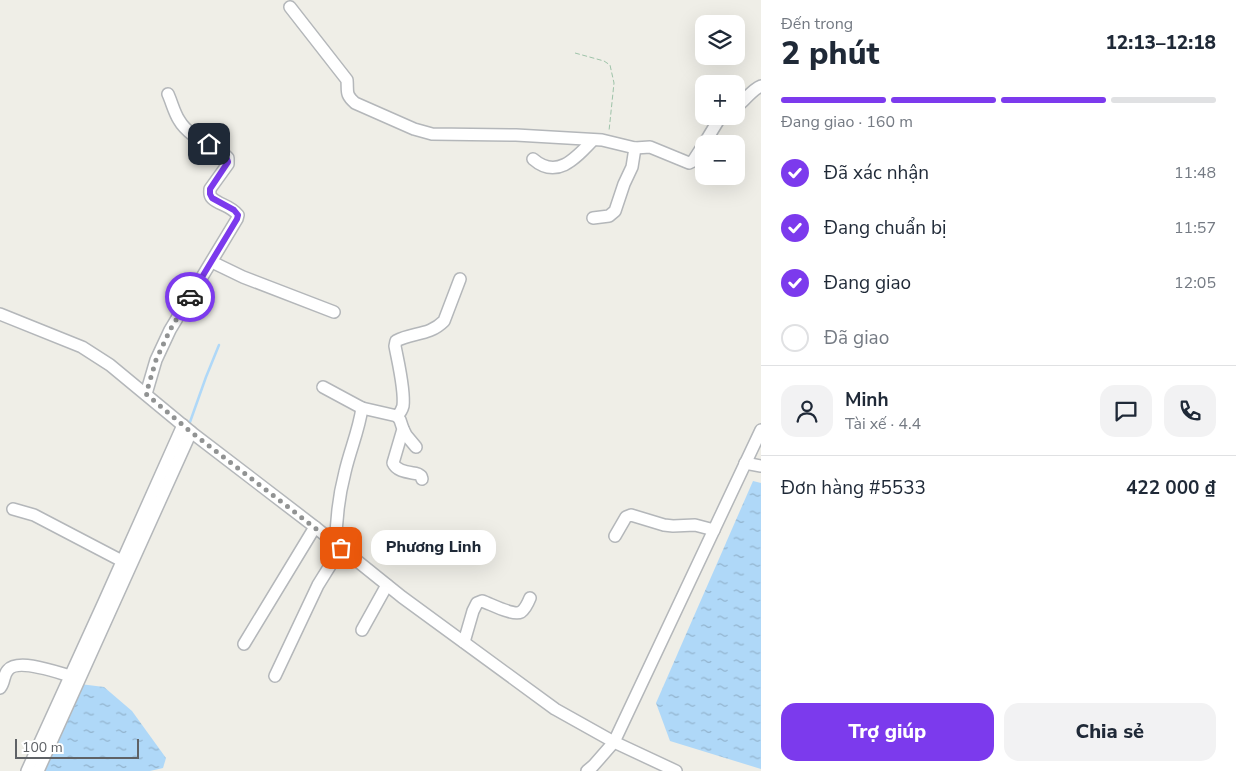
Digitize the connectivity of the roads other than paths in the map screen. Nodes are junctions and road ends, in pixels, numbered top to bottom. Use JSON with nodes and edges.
{"nodes":[{"id":1,"x":290,"y":7,"type":"dead end"},
{"id":2,"x":761,"y":86,"type":"edge"},
{"id":3,"x":168,"y":94,"type":"dead end"},
{"id":4,"x":745,"y":99,"type":"edge"},
{"id":5,"x":593,"y":140,"type":"junction"},
{"id":6,"x":635,"y":148,"type":"junction"},
{"id":7,"x":533,"y":158,"type":"dead end"},
{"id":8,"x":695,"y":159,"type":"edge"},
{"id":9,"x":593,"y":218,"type":"dead end"},
{"id":10,"x":212,"y":262,"type":"junction"},
{"id":11,"x":460,"y":279,"type":"dead end"},
{"id":12,"x":334,"y":312,"type":"dead end"},
{"id":13,"x":0,"y":314,"type":"edge"},
{"id":14,"x":323,"y":387,"type":"dead end"},
{"id":15,"x":146,"y":394,"type":"junction"},
{"id":16,"x":362,"y":408,"type":"junction"},
{"id":17,"x":396,"y":416,"type":"junction"},
{"id":18,"x":187,"y":429,"type":"junction"},
{"id":19,"x":403,"y":429,"type":"junction"},
{"id":20,"x":761,"y":430,"type":"edge"},
{"id":21,"x":416,"y":447,"type":"dead end"},
{"id":22,"x":745,"y":463,"type":"junction"},
{"id":23,"x":761,"y":466,"type":"edge"},
{"id":24,"x":422,"y":478,"type":"dead end"},
{"id":25,"x":13,"y":509,"type":"dead end"},
{"id":26,"x":315,"y":528,"type":"junction"},
{"id":27,"x":714,"y":530,"type":"junction"},
{"id":28,"x":615,"y":536,"type":"dead end"},
{"id":29,"x":338,"y":546,"type":"junction"},
{"id":30,"x":122,"y":561,"type":"junction"},
{"id":31,"x":387,"y":585,"type":"junction"},
{"id":32,"x":530,"y":598,"type":"dead end"},
{"id":33,"x":362,"y":630,"type":"dead end"},
{"id":34,"x":464,"y":642,"type":"junction"},
{"id":35,"x":244,"y":644,"type":"dead end"},
{"id":36,"x":70,"y":676,"type":"junction"},
{"id":37,"x":275,"y":676,"type":"dead end"},
{"id":38,"x":0,"y":688,"type":"edge"},
{"id":39,"x":614,"y":742,"type":"junction"},
{"id":40,"x":670,"y":770,"type":"edge"},
{"id":41,"x":27,"y":771,"type":"edge"},
{"id":42,"x":38,"y":771,"type":"edge"},
{"id":43,"x":587,"y":771,"type":"edge"}],
"edges":[{"from":1,"to":5,"type":"street"},
{"from":2,"to":4,"type":"street"},
{"from":3,"to":10,"type":"street"},
{"from":5,"to":6,"type":"street"},
{"from":5,"to":7,"type":"street"},
{"from":6,"to":8,"type":"street"},
{"from":6,"to":9,"type":"street"},
{"from":10,"to":12,"type":"street"},
{"from":10,"to":15,"type":"street"},
{"from":11,"to":17,"type":"street"},
{"from":13,"to":15,"type":"street"},
{"from":14,"to":16,"type":"street"},
{"from":15,"to":18,"type":"street"},
{"from":16,"to":17,"type":"street"},
{"from":16,"to":29,"type":"street"},
{"from":17,"to":19,"type":"street"},
{"from":18,"to":26,"type":"street"},
{"from":18,"to":30,"type":"street"},
{"from":18,"to":42,"type":"street"},
{"from":19,"to":21,"type":"street"},
{"from":19,"to":24,"type":"street"},
{"from":20,"to":22,"type":"street"},
{"from":22,"to":23,"type":"street"},
{"from":22,"to":27,"type":"street"},
{"from":25,"to":30,"type":"street"},
{"from":26,"to":29,"type":"street"},
{"from":26,"to":35,"type":"street"},
{"from":27,"to":28,"type":"street"},
{"from":27,"to":39,"type":"street"},
{"from":29,"to":31,"type":"street"},
{"from":29,"to":37,"type":"street"},
{"from":30,"to":36,"type":"street"},
{"from":31,"to":33,"type":"street"},
{"from":31,"to":34,"type":"street"},
{"from":32,"to":34,"type":"street"},
{"from":34,"to":39,"type":"street"},
{"from":36,"to":38,"type":"street"},
{"from":36,"to":41,"type":"street"},
{"from":39,"to":40,"type":"street"},
{"from":39,"to":43,"type":"street"}]}
